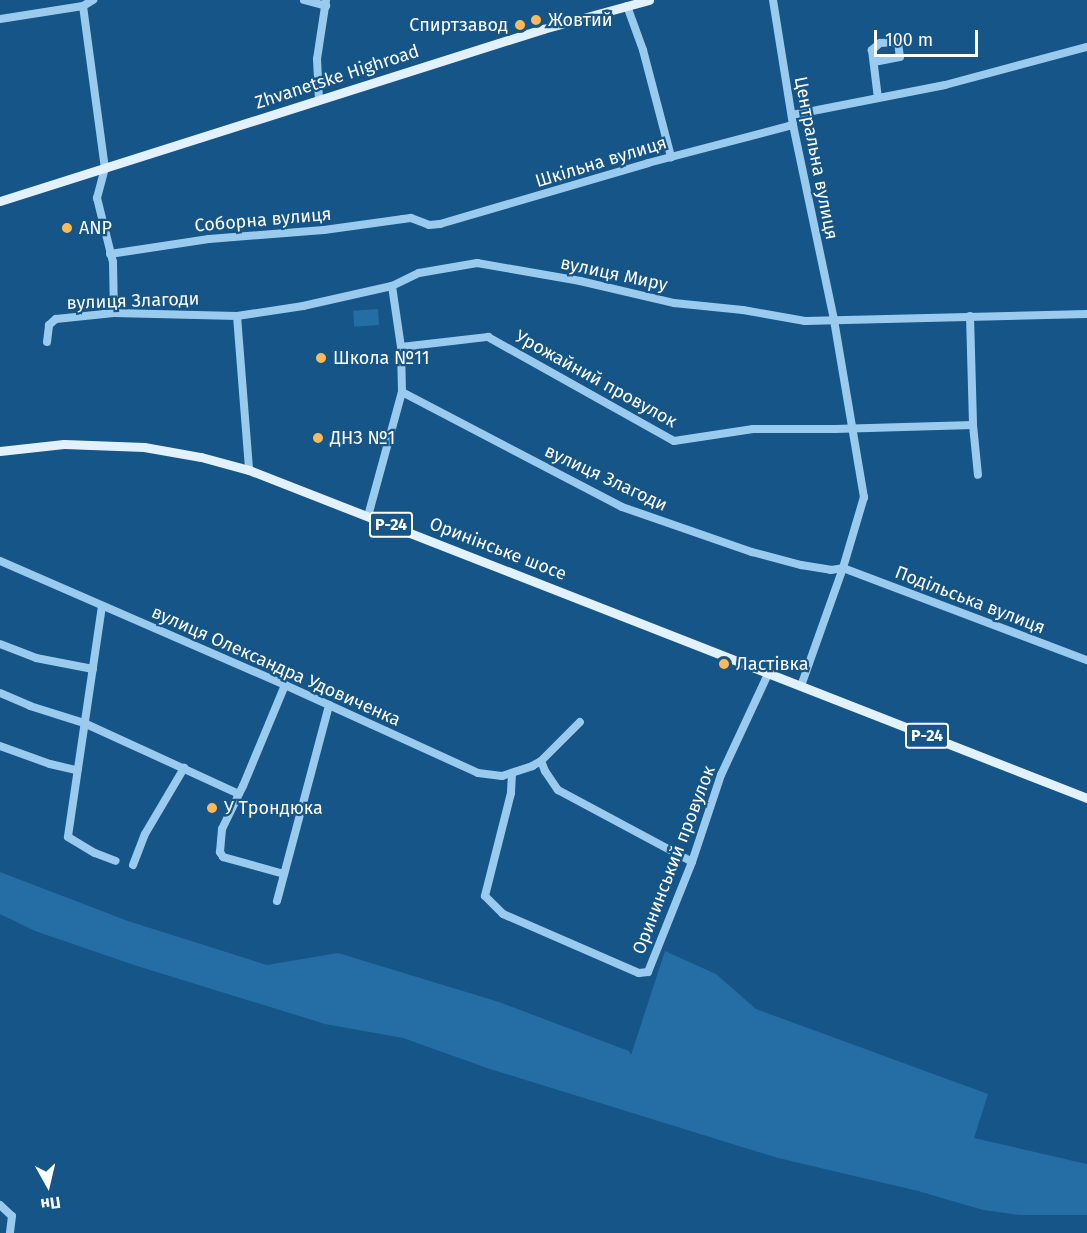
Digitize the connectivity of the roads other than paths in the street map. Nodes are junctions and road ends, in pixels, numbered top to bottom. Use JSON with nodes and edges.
{"nodes":[{"id":1,"x":93,"y":0,"type":"edge"},
{"id":2,"x":304,"y":0,"type":"edge"},
{"id":3,"x":649,"y":0,"type":"edge"},
{"id":4,"x":773,"y":0,"type":"edge"},
{"id":5,"x":326,"y":3,"type":"edge"},
{"id":6,"x":83,"y":6,"type":"junction"},
{"id":7,"x":627,"y":6,"type":"junction"},
{"id":8,"x":0,"y":19,"type":"edge"},
{"id":9,"x":1087,"y":47,"type":"edge"},
{"id":10,"x":874,"y":62,"type":"dead end"},
{"id":11,"x":878,"y":98,"type":"junction"},
{"id":12,"x":318,"y":100,"type":"junction"},
{"id":13,"x":792,"y":115,"type":"junction"},
{"id":14,"x":793,"y":125,"type":"junction"},
{"id":15,"x":671,"y":157,"type":"junction"},
{"id":16,"x":105,"y":168,"type":"junction"},
{"id":17,"x":0,"y":201,"type":"edge"},
{"id":18,"x":418,"y":220,"type":"joint"},
{"id":19,"x":111,"y":254,"type":"junction"},
{"id":20,"x":392,"y":286,"type":"junction"},
{"id":21,"x":114,"y":313,"type":"junction"},
{"id":22,"x":1087,"y":314,"type":"edge"},
{"id":23,"x":237,"y":316,"type":"junction"},
{"id":24,"x":970,"y":316,"type":"junction"},
{"id":25,"x":834,"y":320,"type":"junction"},
{"id":26,"x":46,"y":342,"type":"dead end"},
{"id":27,"x":401,"y":347,"type":"junction"},
{"id":28,"x":402,"y":392,"type":"junction"},
{"id":29,"x":973,"y":425,"type":"junction"},
{"id":30,"x":850,"y":427,"type":"junction"},
{"id":31,"x":0,"y":451,"type":"edge"},
{"id":32,"x":249,"y":470,"type":"junction"},
{"id":33,"x":978,"y":475,"type":"dead end"},
{"id":34,"x":368,"y":516,"type":"junction"},
{"id":35,"x":0,"y":561,"type":"edge"},
{"id":36,"x":843,"y":568,"type":"junction"},
{"id":37,"x":102,"y":606,"type":"junction"},
{"id":38,"x":0,"y":644,"type":"edge"},
{"id":39,"x":1087,"y":660,"type":"edge"},
{"id":40,"x":93,"y":669,"type":"junction"},
{"id":41,"x":768,"y":674,"type":"junction"},
{"id":42,"x":285,"y":685,"type":"junction"},
{"id":43,"x":801,"y":686,"type":"junction"},
{"id":44,"x":0,"y":693,"type":"edge"},
{"id":45,"x":329,"y":705,"type":"junction"},
{"id":46,"x":580,"y":722,"type":"dead end"},
{"id":47,"x":84,"y":723,"type":"junction"},
{"id":48,"x":0,"y":746,"type":"edge"},
{"id":49,"x":541,"y":760,"type":"junction"},
{"id":50,"x":184,"y":768,"type":"junction"},
{"id":51,"x":77,"y":770,"type":"junction"},
{"id":52,"x":512,"y":773,"type":"junction"},
{"id":53,"x":239,"y":794,"type":"junction"},
{"id":54,"x":1087,"y":798,"type":"edge"},
{"id":55,"x":116,"y":861,"type":"dead end"},
{"id":56,"x":692,"y":862,"type":"junction"},
{"id":57,"x":133,"y":865,"type":"dead end"},
{"id":58,"x":284,"y":874,"type":"junction"},
{"id":59,"x":277,"y":901,"type":"dead end"},
{"id":60,"x":0,"y":1205,"type":"edge"},
{"id":61,"x":10,"y":1233,"type":"edge"}],
"edges":[{"from":1,"to":6,"type":"street"},
{"from":2,"to":5,"type":"street"},
{"from":3,"to":7,"type":"main road","name":"Zhvanetske Highroad"},
{"from":4,"to":13,"type":"street","name":"Центральна вулиця"},
{"from":5,"to":12,"type":"street"},
{"from":6,"to":8,"type":"street"},
{"from":6,"to":16,"type":"street"},
{"from":7,"to":12,"type":"main road","name":"Zhvanetske Highroad"},
{"from":7,"to":15,"type":"street"},
{"from":9,"to":11,"type":"street"},
{"from":10,"to":11,"type":"street"},
{"from":11,"to":13,"type":"street"},
{"from":12,"to":16,"type":"main road","name":"Zhvanetske Highroad"},
{"from":13,"to":14,"type":"street","name":"Центральна вулиця"},
{"from":14,"to":15,"type":"street","name":"Шкільна вулиця"},
{"from":14,"to":25,"type":"street","name":"Центральна вулиця"},
{"from":15,"to":18,"type":"street","name":"Шкільна вулиця"},
{"from":16,"to":17,"type":"main road","name":"Zhvanetske Highroad"},
{"from":16,"to":19,"type":"street"},
{"from":18,"to":19,"type":"street","name":"Соборна вулиця"},
{"from":19,"to":21,"type":"street"},
{"from":20,"to":23,"type":"street","name":"вулиця Злагоди"},
{"from":20,"to":25,"type":"street","name":"вулиця Миру"},
{"from":20,"to":27,"type":"street"},
{"from":21,"to":23,"type":"street","name":"вулиця Злагоди"},
{"from":21,"to":26,"type":"street","name":"вулиця Злагоди"},
{"from":22,"to":24,"type":"street","name":"вулиця Миру"},
{"from":23,"to":32,"type":"street"},
{"from":24,"to":25,"type":"street","name":"вулиця Миру"},
{"from":24,"to":29,"type":"street"},
{"from":25,"to":30,"type":"street","name":"Центральна вулиця"},
{"from":27,"to":28,"type":"street"},
{"from":27,"to":30,"type":"street","name":"Урожайний провулок"},
{"from":28,"to":34,"type":"street"},
{"from":28,"to":36,"type":"street","name":"вулиця Злагоди"},
{"from":29,"to":30,"type":"street","name":"Урожайний провулок"},
{"from":29,"to":33,"type":"street"},
{"from":30,"to":36,"type":"street","name":"Центральна вулиця"},
{"from":31,"to":32,"type":"main road","name":"Оринінське шосе","number":"Р-24"},
{"from":32,"to":34,"type":"main road","name":"Оринінське шосе","number":"Р-24"},
{"from":34,"to":41,"type":"main road","name":"Оринінське шосе","number":"Р-24"},
{"from":35,"to":37,"type":"street","name":"вулиця Олександра Удовиченка"},
{"from":36,"to":39,"type":"street","name":"Подільська вулиця"},
{"from":36,"to":43,"type":"street","name":"Центральна вулиця"},
{"from":37,"to":40,"type":"street"},
{"from":37,"to":42,"type":"street","name":"вулиця Олександра Удовиченка"},
{"from":38,"to":40,"type":"street"},
{"from":40,"to":47,"type":"street"},
{"from":41,"to":43,"type":"main road","number":"Р-24"},
{"from":41,"to":56,"type":"street","name":"Орининський провулок"},
{"from":42,"to":45,"type":"street","name":"вулиця Олександра Удовиченка"},
{"from":42,"to":53,"type":"street"},
{"from":43,"to":54,"type":"main road","number":"Р-24"},
{"from":44,"to":47,"type":"street"},
{"from":45,"to":52,"type":"street","name":"вулиця Олександра Удовиченка"},
{"from":45,"to":58,"type":"street"},
{"from":46,"to":49,"type":"street","name":"вулиця Олександра Удовиченка"},
{"from":47,"to":50,"type":"street"},
{"from":47,"to":51,"type":"street"},
{"from":48,"to":51,"type":"street"},
{"from":49,"to":52,"type":"street","name":"вулиця Олександра Удовиченка"},
{"from":49,"to":56,"type":"street"},
{"from":50,"to":53,"type":"street"},
{"from":50,"to":57,"type":"street"},
{"from":51,"to":55,"type":"street"},
{"from":52,"to":56,"type":"street","name":"Орининський провулок"},
{"from":53,"to":58,"type":"street"},
{"from":58,"to":59,"type":"street"},
{"from":60,"to":61,"type":"street"}]}
